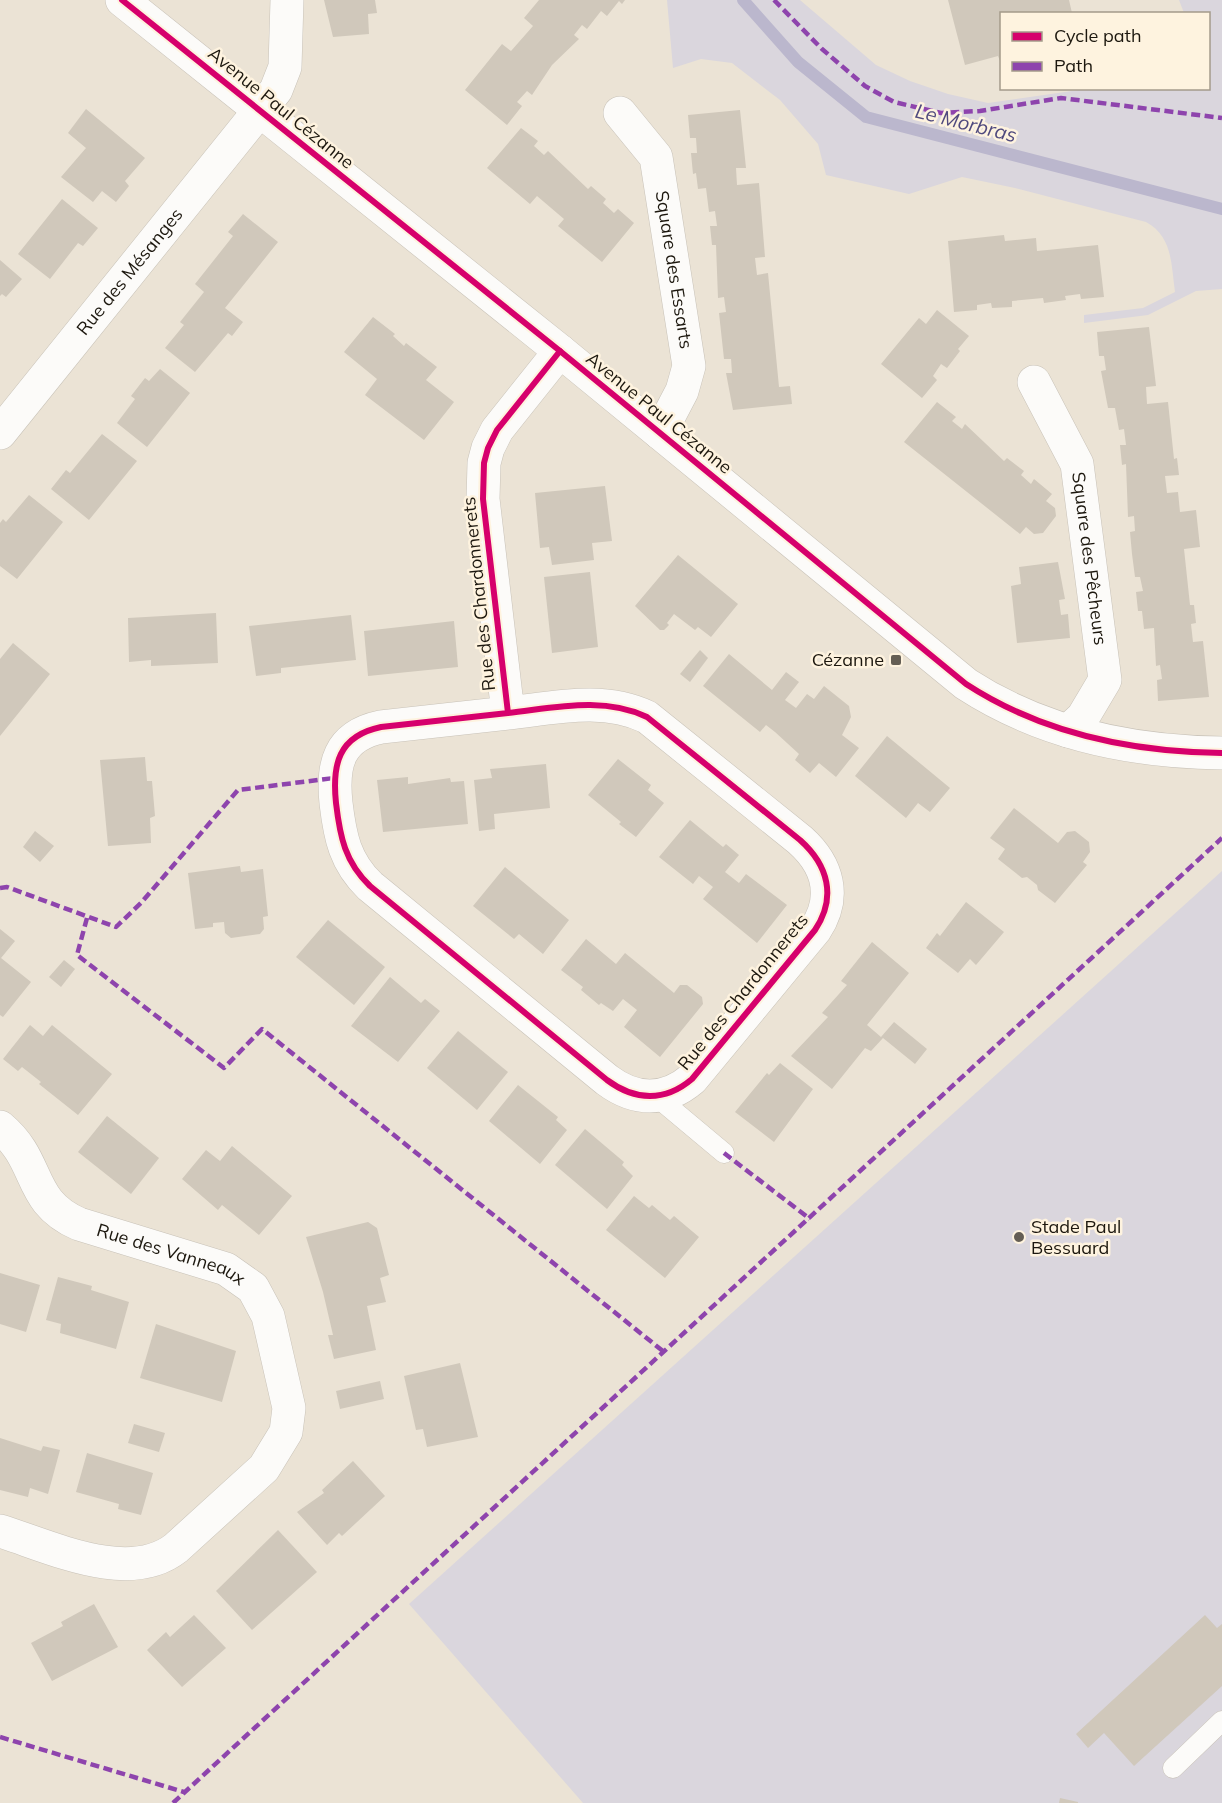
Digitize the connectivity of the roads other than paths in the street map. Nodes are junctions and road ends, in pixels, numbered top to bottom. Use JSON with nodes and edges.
{"nodes":[{"id":1,"x":122,"y":0,"type":"edge"},
{"id":2,"x":287,"y":0,"type":"edge"},
{"id":3,"x":261,"y":111,"type":"junction"},
{"id":4,"x":620,"y":113,"type":"dead end"},
{"id":5,"x":560,"y":351,"type":"junction"},
{"id":6,"x":1034,"y":382,"type":"dead end"},
{"id":7,"x":0,"y":433,"type":"edge"},
{"id":8,"x":660,"y":433,"type":"junction"},
{"id":9,"x":508,"y":713,"type":"junction"},
{"id":10,"x":1068,"y":731,"type":"junction"},
{"id":11,"x":1222,"y":753,"type":"edge"},
{"id":12,"x":657,"y":1096,"type":"junction"},
{"id":13,"x":0,"y":1127,"type":"edge"},
{"id":14,"x":724,"y":1153,"type":"dead end"},
{"id":15,"x":0,"y":1531,"type":"edge"},
{"id":16,"x":1222,"y":1721,"type":"edge"},
{"id":17,"x":1173,"y":1768,"type":"dead end"}],
"edges":[{"from":1,"to":3,"type":"street","name":"Avenue Paul Cézanne"},
{"from":2,"to":3,"type":"street","name":"Rue des Mésanges"},
{"from":3,"to":5,"type":"street","name":"Avenue Paul Cézanne"},
{"from":3,"to":7,"type":"street","name":"Rue des Mésanges"},
{"from":4,"to":8,"type":"street","name":"Square des Essarts"},
{"from":5,"to":8,"type":"street","name":"Avenue Paul Cézanne"},
{"from":5,"to":9,"type":"street","name":"Rue des Chardonnerets"},
{"from":6,"to":10,"type":"street","name":"Square des Pêcheurs"},
{"from":8,"to":10,"type":"street","name":"Avenue Paul Cézanne"},
{"from":9,"to":12,"type":"street","name":"Rue des Chardonnerets"},
{"from":9,"to":12,"type":"street","name":"Rue des Chardonnerets"},
{"from":10,"to":11,"type":"street","name":"Avenue Paul Cézanne"},
{"from":12,"to":14,"type":"lane"},
{"from":13,"to":15,"type":"street","name":"Rue des Vanneaux"},
{"from":16,"to":17,"type":"lane"}]}
